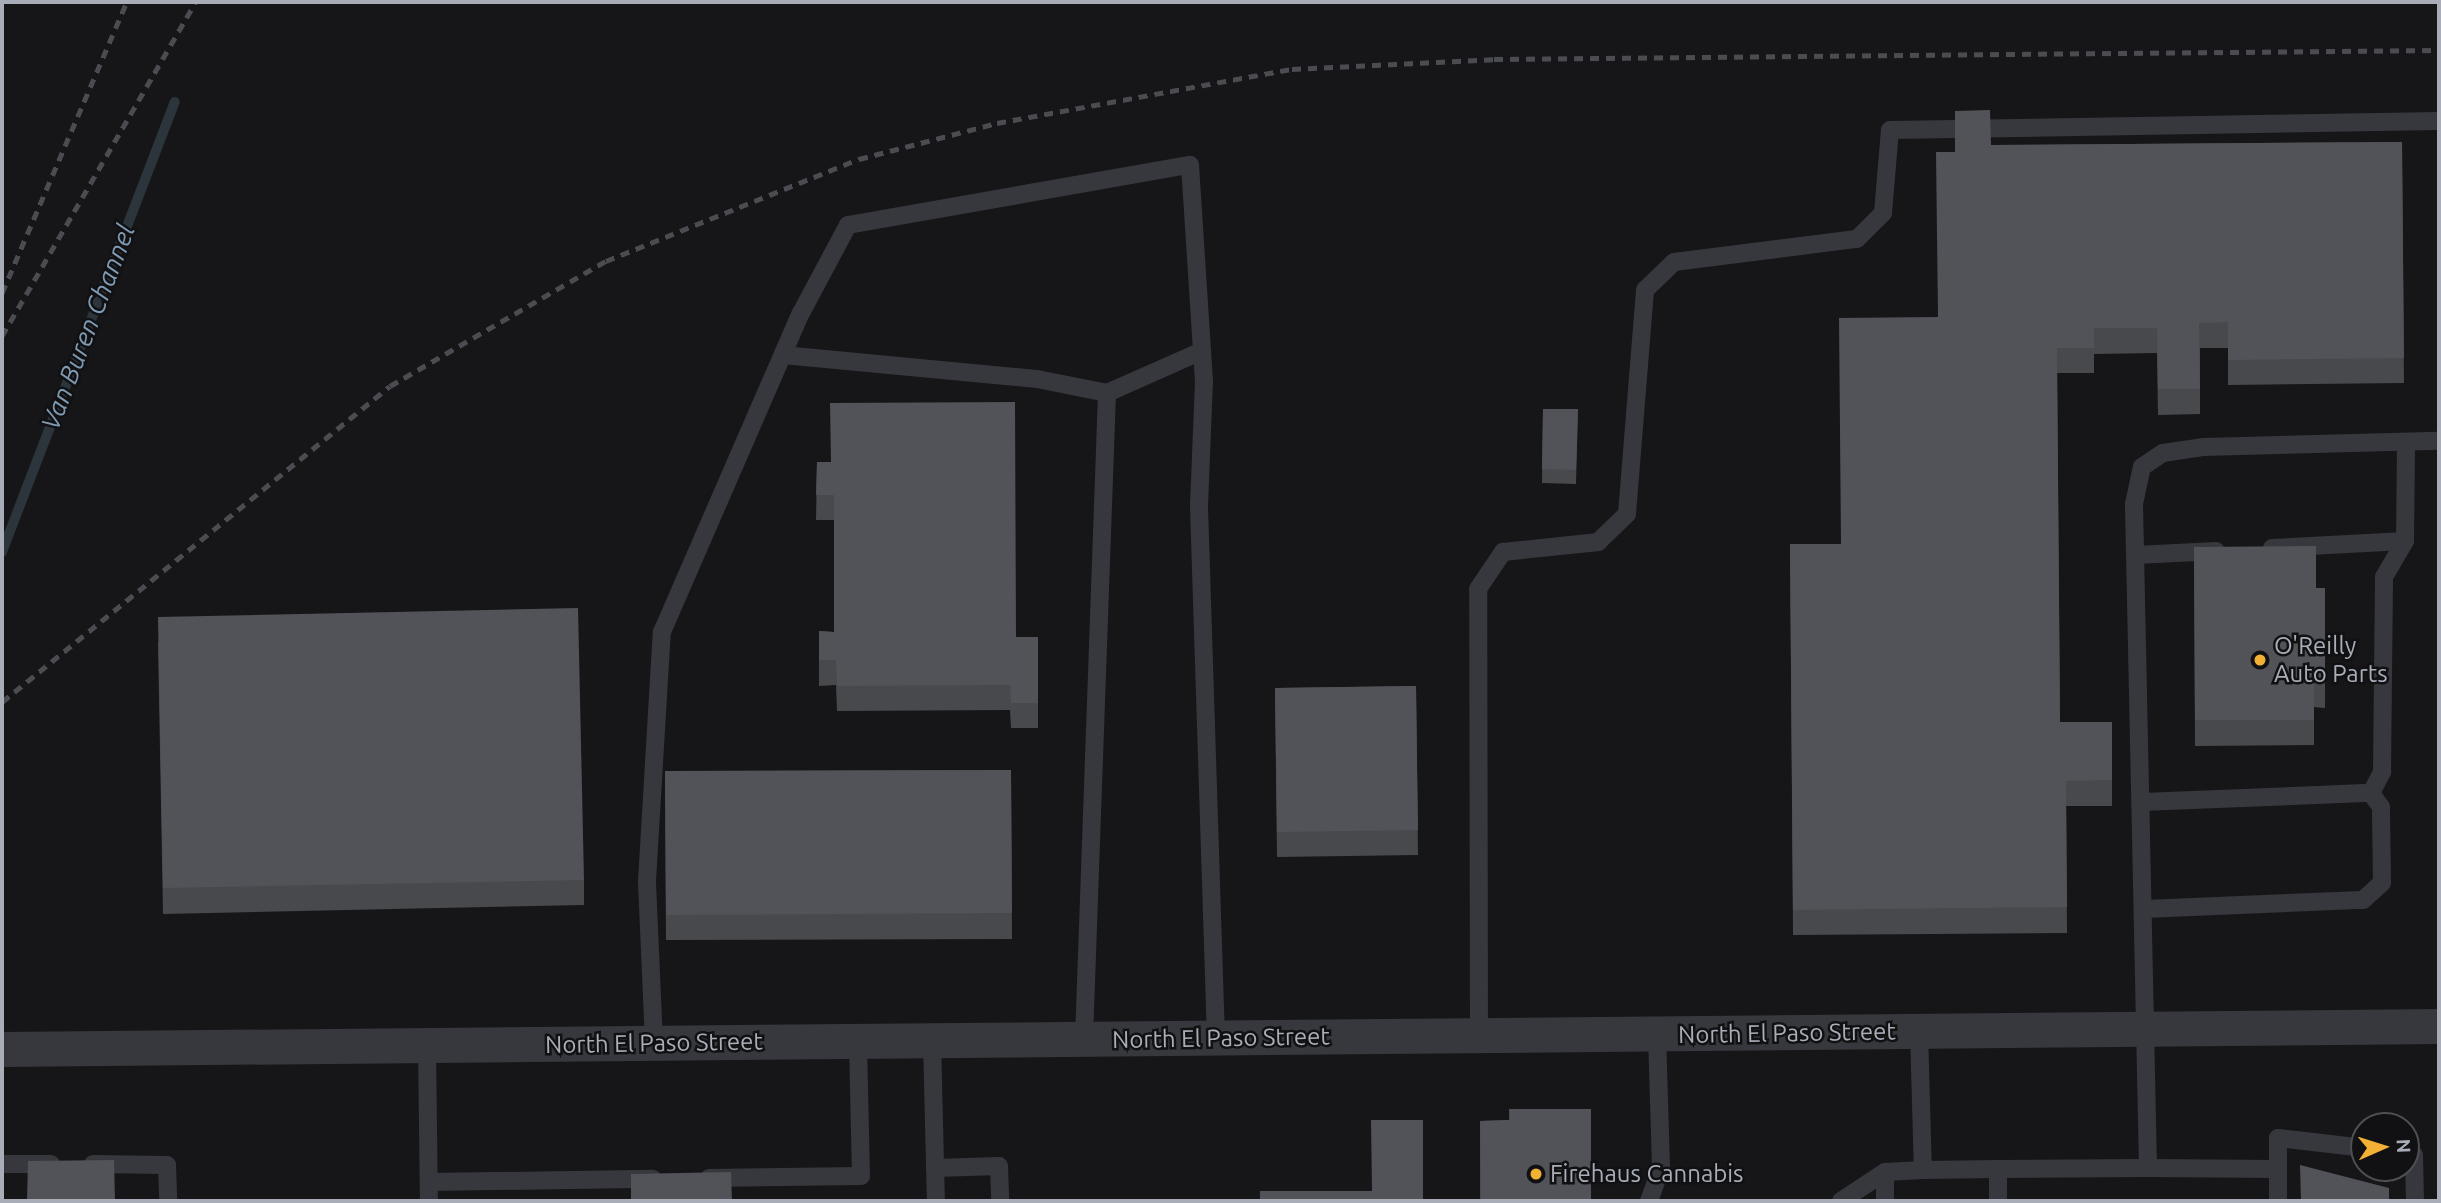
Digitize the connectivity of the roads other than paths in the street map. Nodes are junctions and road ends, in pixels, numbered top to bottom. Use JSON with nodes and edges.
{"nodes":[{"id":1,"x":2439,"y":121,"type":"edge"},
{"id":2,"x":1202,"y":351,"type":"junction"},
{"id":3,"x":782,"y":355,"type":"junction"},
{"id":4,"x":1107,"y":393,"type":"junction"},
{"id":5,"x":2439,"y":441,"type":"edge"},
{"id":6,"x":2406,"y":442,"type":"junction"},
{"id":7,"x":2405,"y":541,"type":"junction"},
{"id":8,"x":2136,"y":555,"type":"junction"},
{"id":9,"x":2371,"y":793,"type":"junction"},
{"id":10,"x":2142,"y":802,"type":"junction"},
{"id":11,"x":2145,"y":909,"type":"junction"},
{"id":12,"x":2439,"y":1027,"type":"edge"},
{"id":13,"x":2148,"y":1029,"type":"junction"},
{"id":14,"x":1919,"y":1031,"type":"junction"},
{"id":15,"x":1657,"y":1034,"type":"junction"},
{"id":16,"x":1479,"y":1036,"type":"junction"},
{"id":17,"x":1216,"y":1038,"type":"junction"},
{"id":18,"x":1084,"y":1039,"type":"junction"},
{"id":19,"x":932,"y":1041,"type":"junction"},
{"id":20,"x":858,"y":1042,"type":"junction"},
{"id":21,"x":654,"y":1044,"type":"junction"},
{"id":22,"x":427,"y":1045,"type":"junction"},
{"id":23,"x":2,"y":1049,"type":"edge"},
{"id":24,"x":2350,"y":1147,"type":"edge"},
{"id":25,"x":2,"y":1164,"type":"edge"},
{"id":26,"x":935,"y":1168,"type":"junction"},
{"id":27,"x":2148,"y":1168,"type":"junction"},
{"id":28,"x":1998,"y":1169,"type":"junction"},
{"id":29,"x":2278,"y":1169,"type":"junction"},
{"id":30,"x":1923,"y":1170,"type":"junction"},
{"id":31,"x":1885,"y":1172,"type":"junction"},
{"id":32,"x":429,"y":1182,"type":"junction"},
{"id":33,"x":2415,"y":1182,"type":"edge"},
{"id":34,"x":168,"y":1201,"type":"edge"},
{"id":35,"x":429,"y":1201,"type":"edge"},
{"id":36,"x":936,"y":1201,"type":"edge"},
{"id":37,"x":1000,"y":1201,"type":"edge"},
{"id":38,"x":1649,"y":1201,"type":"edge"},
{"id":39,"x":1841,"y":1201,"type":"edge"},
{"id":40,"x":1885,"y":1201,"type":"edge"},
{"id":41,"x":1998,"y":1201,"type":"edge"},
{"id":42,"x":2278,"y":1201,"type":"edge"},
{"id":43,"x":2415,"y":1201,"type":"edge"}],
"edges":[{"from":1,"to":16,"type":"lane"},
{"from":2,"to":3,"type":"lane"},
{"from":2,"to":4,"type":"lane"},
{"from":2,"to":17,"type":"lane"},
{"from":3,"to":4,"type":"lane"},
{"from":3,"to":21,"type":"lane"},
{"from":4,"to":18,"type":"lane"},
{"from":5,"to":6,"type":"lane"},
{"from":6,"to":7,"type":"lane"},
{"from":6,"to":8,"type":"lane"},
{"from":7,"to":8,"type":"lane"},
{"from":7,"to":9,"type":"lane"},
{"from":8,"to":10,"type":"lane"},
{"from":9,"to":10,"type":"lane"},
{"from":9,"to":11,"type":"lane"},
{"from":10,"to":11,"type":"lane"},
{"from":11,"to":13,"type":"lane"},
{"from":12,"to":13,"type":"street","name":"North El Paso Street"},
{"from":13,"to":14,"type":"street","name":"North El Paso Street"},
{"from":13,"to":27,"type":"lane"},
{"from":14,"to":15,"type":"street","name":"North El Paso Street"},
{"from":14,"to":30,"type":"lane"},
{"from":15,"to":16,"type":"street","name":"North El Paso Street"},
{"from":15,"to":38,"type":"lane"},
{"from":16,"to":17,"type":"street","name":"North El Paso Street"},
{"from":17,"to":18,"type":"street","name":"North El Paso Street"},
{"from":18,"to":19,"type":"street","name":"North El Paso Street"},
{"from":19,"to":20,"type":"street","name":"North El Paso Street"},
{"from":19,"to":26,"type":"lane"},
{"from":20,"to":21,"type":"street","name":"North El Paso Street"},
{"from":20,"to":32,"type":"lane"},
{"from":21,"to":22,"type":"street","name":"North El Paso Street"},
{"from":22,"to":23,"type":"street","name":"North El Paso Street"},
{"from":22,"to":32,"type":"lane"},
{"from":24,"to":29,"type":"lane"},
{"from":25,"to":34,"type":"lane"},
{"from":26,"to":36,"type":"lane"},
{"from":26,"to":37,"type":"lane"},
{"from":27,"to":28,"type":"lane"},
{"from":27,"to":29,"type":"lane"},
{"from":28,"to":30,"type":"lane"},
{"from":28,"to":41,"type":"lane"},
{"from":29,"to":42,"type":"lane"},
{"from":30,"to":31,"type":"lane"},
{"from":31,"to":39,"type":"lane"},
{"from":31,"to":40,"type":"lane"},
{"from":32,"to":35,"type":"lane"},
{"from":33,"to":43,"type":"lane"}]}
